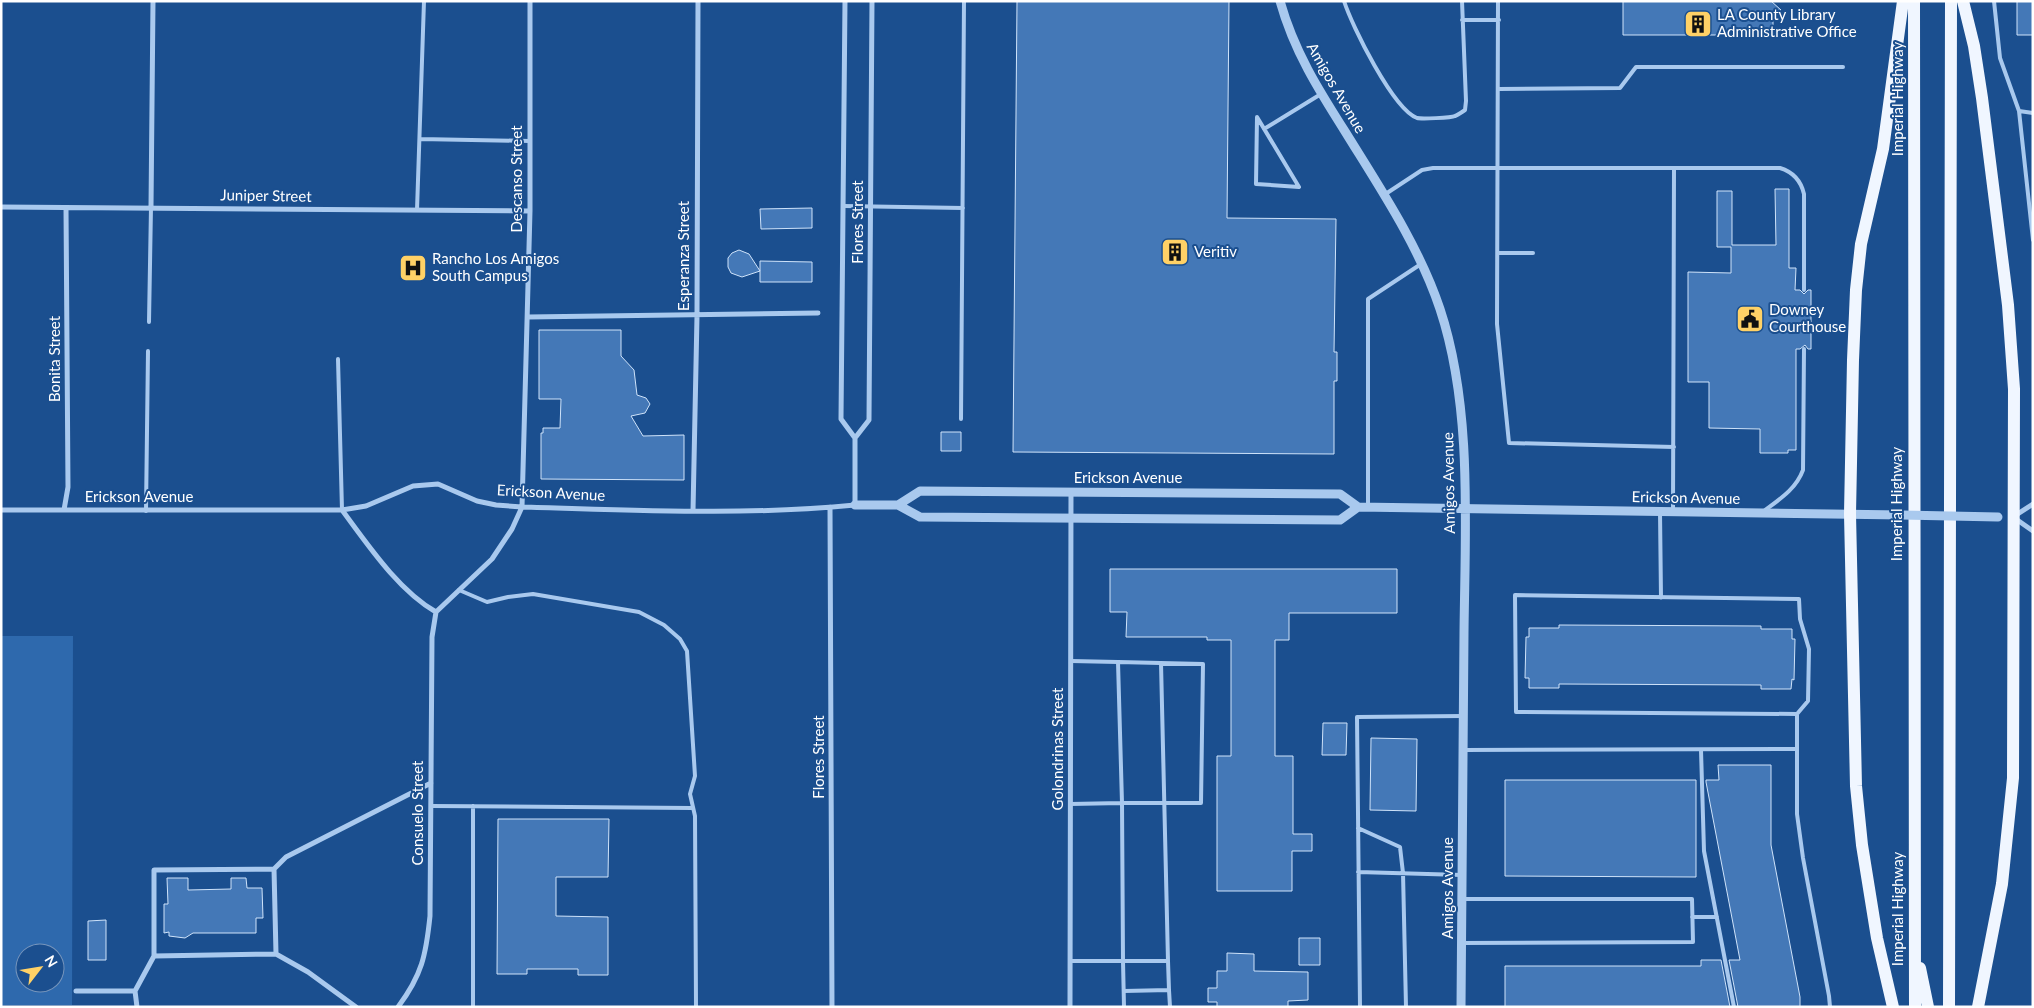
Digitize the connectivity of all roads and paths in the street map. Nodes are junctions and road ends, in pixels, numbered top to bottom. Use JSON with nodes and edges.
{"nodes":[{"id":1,"x":153,"y":1,"type":"edge"},
{"id":2,"x":424,"y":1,"type":"edge"},
{"id":3,"x":530,"y":1,"type":"edge"},
{"id":4,"x":698,"y":1,"type":"edge"},
{"id":5,"x":845,"y":1,"type":"edge"},
{"id":6,"x":872,"y":1,"type":"edge"},
{"id":7,"x":964,"y":1,"type":"edge"},
{"id":8,"x":1280,"y":1,"type":"edge"},
{"id":9,"x":1344,"y":1,"type":"edge"},
{"id":10,"x":1462,"y":1,"type":"edge"},
{"id":11,"x":1498,"y":1,"type":"edge"},
{"id":12,"x":1902,"y":1,"type":"edge"},
{"id":13,"x":1914,"y":1,"type":"edge"},
{"id":14,"x":1951,"y":1,"type":"edge"},
{"id":15,"x":1963,"y":1,"type":"edge"},
{"id":16,"x":1994,"y":1,"type":"edge"},
{"id":17,"x":1462,"y":20,"type":"junction"},
{"id":18,"x":1498,"y":20,"type":"junction"},
{"id":19,"x":1843,"y":67,"type":"dead end"},
{"id":20,"x":1499,"y":89,"type":"junction"},
{"id":21,"x":1322,"y":94,"type":"junction"},
{"id":22,"x":2019,"y":111,"type":"junction"},
{"id":23,"x":2033,"y":113,"type":"edge"},
{"id":24,"x":1264,"y":129,"type":"junction"},
{"id":25,"x":420,"y":139,"type":"junction"},
{"id":26,"x":530,"y":141,"type":"junction"},
{"id":27,"x":1498,"y":169,"type":"junction"},
{"id":28,"x":1674,"y":170,"type":"junction"},
{"id":29,"x":1384,"y":195,"type":"junction"},
{"id":30,"x":844,"y":206,"type":"junction"},
{"id":31,"x":871,"y":206,"type":"junction"},
{"id":32,"x":1,"y":207,"type":"edge"},
{"id":33,"x":151,"y":207,"type":"junction"},
{"id":34,"x":66,"y":208,"type":"junction"},
{"id":35,"x":963,"y":208,"type":"junction"},
{"id":36,"x":417,"y":210,"type":"junction"},
{"id":37,"x":530,"y":211,"type":"junction"},
{"id":38,"x":2032,"y":228,"type":"edge"},
{"id":39,"x":2033,"y":240,"type":"edge"},
{"id":40,"x":1498,"y":253,"type":"junction"},
{"id":41,"x":1533,"y":253,"type":"dead end"},
{"id":42,"x":1421,"y":264,"type":"junction"},
{"id":43,"x":1804,"y":290,"type":"dead end"},
{"id":44,"x":818,"y":314,"type":"dead end"},
{"id":45,"x":697,"y":316,"type":"junction"},
{"id":46,"x":528,"y":317,"type":"junction"},
{"id":47,"x":149,"y":322,"type":"dead end"},
{"id":48,"x":1804,"y":349,"type":"dead end"},
{"id":49,"x":148,"y":351,"type":"dead end"},
{"id":50,"x":338,"y":359,"type":"dead end"},
{"id":51,"x":961,"y":419,"type":"dead end"},
{"id":52,"x":855,"y":438,"type":"junction"},
{"id":53,"x":1674,"y":447,"type":"junction"},
{"id":54,"x":1071,"y":492,"type":"junction"},
{"id":55,"x":898,"y":504,"type":"junction"},
{"id":56,"x":2033,"y":504,"type":"edge"},
{"id":57,"x":855,"y":505,"type":"junction"},
{"id":58,"x":522,"y":507,"type":"junction"},
{"id":59,"x":830,"y":507,"type":"junction"},
{"id":60,"x":1358,"y":507,"type":"junction"},
{"id":61,"x":1368,"y":507,"type":"junction"},
{"id":62,"x":1464,"y":508,"type":"junction"},
{"id":63,"x":1,"y":510,"type":"edge"},
{"id":64,"x":64,"y":510,"type":"junction"},
{"id":65,"x":342,"y":510,"type":"junction"},
{"id":66,"x":146,"y":511,"type":"junction"},
{"id":67,"x":693,"y":511,"type":"junction"},
{"id":68,"x":1660,"y":511,"type":"junction"},
{"id":69,"x":1673,"y":511,"type":"junction"},
{"id":70,"x":1762,"y":513,"type":"junction"},
{"id":71,"x":1850,"y":514,"type":"junction"},
{"id":72,"x":2013,"y":517,"type":"junction"},
{"id":73,"x":1071,"y":519,"type":"junction"},
{"id":74,"x":2033,"y":531,"type":"edge"},
{"id":75,"x":459,"y":590,"type":"junction"},
{"id":76,"x":1660,"y":598,"type":"junction"},
{"id":77,"x":436,"y":612,"type":"junction"},
{"id":78,"x":1071,"y":661,"type":"junction"},
{"id":79,"x":1118,"y":662,"type":"junction"},
{"id":80,"x":1161,"y":663,"type":"junction"},
{"id":81,"x":1797,"y":714,"type":"junction"},
{"id":82,"x":1463,"y":716,"type":"junction"},
{"id":83,"x":1797,"y":749,"type":"junction"},
{"id":84,"x":1463,"y":750,"type":"junction"},
{"id":85,"x":1701,"y":750,"type":"junction"},
{"id":86,"x":431,"y":783,"type":"junction"},
{"id":87,"x":1122,"y":803,"type":"junction"},
{"id":88,"x":1165,"y":803,"type":"junction"},
{"id":89,"x":1070,"y":804,"type":"junction"},
{"id":90,"x":431,"y":806,"type":"junction"},
{"id":91,"x":473,"y":806,"type":"junction"},
{"id":92,"x":692,"y":808,"type":"junction"},
{"id":93,"x":1358,"y":828,"type":"junction"},
{"id":94,"x":274,"y":869,"type":"junction"},
{"id":95,"x":1358,"y":872,"type":"junction"},
{"id":96,"x":1403,"y":873,"type":"junction"},
{"id":97,"x":1462,"y":875,"type":"junction"},
{"id":98,"x":1462,"y":899,"type":"junction"},
{"id":99,"x":1692,"y":917,"type":"junction"},
{"id":100,"x":1717,"y":917,"type":"junction"},
{"id":101,"x":1462,"y":943,"type":"junction"},
{"id":102,"x":1915,"y":943,"type":"junction"},
{"id":103,"x":276,"y":954,"type":"junction"},
{"id":104,"x":154,"y":956,"type":"junction"},
{"id":105,"x":1070,"y":961,"type":"junction"},
{"id":106,"x":1123,"y":961,"type":"junction"},
{"id":107,"x":1168,"y":961,"type":"junction"},
{"id":108,"x":1169,"y":990,"type":"junction"},
{"id":109,"x":76,"y":991,"type":"dead end"},
{"id":110,"x":135,"y":991,"type":"junction"},
{"id":111,"x":1124,"y":991,"type":"junction"},
{"id":112,"x":137,"y":1007,"type":"edge"},
{"id":113,"x":356,"y":1007,"type":"edge"},
{"id":114,"x":398,"y":1007,"type":"edge"},
{"id":115,"x":473,"y":1007,"type":"edge"},
{"id":116,"x":696,"y":1007,"type":"edge"},
{"id":117,"x":832,"y":1007,"type":"edge"},
{"id":118,"x":1070,"y":1007,"type":"edge"},
{"id":119,"x":1124,"y":1007,"type":"edge"},
{"id":120,"x":1170,"y":1007,"type":"edge"},
{"id":121,"x":1360,"y":1007,"type":"edge"},
{"id":122,"x":1406,"y":1007,"type":"edge"},
{"id":123,"x":1461,"y":1007,"type":"edge"},
{"id":124,"x":1734,"y":1007,"type":"edge"},
{"id":125,"x":1830,"y":1007,"type":"edge"},
{"id":126,"x":1892,"y":1007,"type":"edge"},
{"id":127,"x":1914,"y":1007,"type":"edge"},
{"id":128,"x":1928,"y":1007,"type":"edge"},
{"id":129,"x":1949,"y":1007,"type":"edge"},
{"id":130,"x":1978,"y":1007,"type":"edge"}],
"edges":[{"from":1,"to":33,"type":"street"},
{"from":2,"to":25,"type":"lane"},
{"from":3,"to":26,"type":"street","name":"Descanso Street"},
{"from":4,"to":45,"type":"street","name":"Esperanza Street"},
{"from":5,"to":30,"type":"street","name":"Flores Street"},
{"from":6,"to":31,"type":"street","name":"Flores Street"},
{"from":7,"to":35,"type":"lane"},
{"from":8,"to":21,"type":"street","name":"Amigos Avenue"},
{"from":9,"to":17,"type":"lane"},
{"from":10,"to":17,"type":"lane"},
{"from":11,"to":18,"type":"lane"},
{"from":12,"to":71,"type":"main road"},
{"from":13,"to":102,"type":"main road","name":"Imperial Highway"},
{"from":14,"to":129,"type":"main road"},
{"from":15,"to":72,"type":"main road"},
{"from":16,"to":22,"type":"lane"},
{"from":17,"to":18,"type":"lane"},
{"from":18,"to":20,"type":"lane"},
{"from":19,"to":20,"type":"lane"},
{"from":20,"to":27,"type":"lane"},
{"from":21,"to":24,"type":"lane"},
{"from":21,"to":29,"type":"street","name":"Amigos Avenue"},
{"from":22,"to":23,"type":"lane"},
{"from":22,"to":38,"type":"lane"},
{"from":24,"to":24,"type":"lane"},
{"from":25,"to":26,"type":"lane"},
{"from":25,"to":36,"type":"lane"},
{"from":26,"to":37,"type":"street","name":"Descanso Street"},
{"from":27,"to":28,"type":"lane"},
{"from":27,"to":29,"type":"lane"},
{"from":27,"to":40,"type":"lane"},
{"from":28,"to":43,"type":"lane"},
{"from":28,"to":53,"type":"lane"},
{"from":29,"to":42,"type":"street","name":"Amigos Avenue"},
{"from":30,"to":31,"type":"lane"},
{"from":30,"to":52,"type":"street","name":"Flores Street"},
{"from":31,"to":35,"type":"lane"},
{"from":31,"to":52,"type":"street","name":"Flores Street"},
{"from":32,"to":34,"type":"street","name":"Juniper Street"},
{"from":33,"to":34,"type":"street","name":"Juniper Street"},
{"from":33,"to":36,"type":"street","name":"Juniper Street"},
{"from":33,"to":47,"type":"lane"},
{"from":34,"to":64,"type":"street","name":"Bonita Street"},
{"from":35,"to":51,"type":"lane"},
{"from":36,"to":37,"type":"street","name":"Juniper Street"},
{"from":37,"to":46,"type":"street","name":"Descanso Street"},
{"from":38,"to":39,"type":"lane"},
{"from":40,"to":41,"type":"lane"},
{"from":40,"to":53,"type":"lane"},
{"from":42,"to":61,"type":"lane"},
{"from":42,"to":62,"type":"street","name":"Amigos Avenue"},
{"from":44,"to":45,"type":"street"},
{"from":45,"to":46,"type":"street"},
{"from":45,"to":67,"type":"street","name":"Esperanza Street"},
{"from":46,"to":58,"type":"street","name":"Descanso Street"},
{"from":48,"to":70,"type":"lane"},
{"from":49,"to":66,"type":"lane"},
{"from":50,"to":65,"type":"lane"},
{"from":52,"to":57,"type":"street"},
{"from":53,"to":69,"type":"lane"},
{"from":54,"to":55,"type":"street","name":"Erickson Avenue"},
{"from":54,"to":60,"type":"street","name":"Erickson Avenue"},
{"from":54,"to":73,"type":"street","name":"Golondrinas Street"},
{"from":55,"to":57,"type":"street","name":"Erickson Avenue"},
{"from":55,"to":73,"type":"street"},
{"from":56,"to":72,"type":"street"},
{"from":57,"to":59,"type":"street","name":"Erickson Avenue"},
{"from":58,"to":65,"type":"street","name":"Erickson Avenue"},
{"from":58,"to":67,"type":"street","name":"Erickson Avenue"},
{"from":58,"to":75,"type":"street"},
{"from":59,"to":67,"type":"street","name":"Erickson Avenue"},
{"from":59,"to":117,"type":"street","name":"Flores Street"},
{"from":60,"to":61,"type":"street","name":"Erickson Avenue"},
{"from":60,"to":73,"type":"street"},
{"from":61,"to":62,"type":"street","name":"Erickson Avenue"},
{"from":62,"to":68,"type":"street","name":"Erickson Avenue"},
{"from":62,"to":82,"type":"street","name":"Amigos Avenue"},
{"from":63,"to":64,"type":"street","name":"Erickson Avenue"},
{"from":64,"to":66,"type":"street","name":"Erickson Avenue"},
{"from":65,"to":66,"type":"street","name":"Erickson Avenue"},
{"from":65,"to":77,"type":"street"},
{"from":68,"to":69,"type":"street","name":"Erickson Avenue"},
{"from":68,"to":76,"type":"lane"},
{"from":69,"to":70,"type":"street","name":"Erickson Avenue"},
{"from":70,"to":71,"type":"street","name":"Erickson Avenue"},
{"from":71,"to":72,"type":"street","name":"Erickson Avenue","bridge":true},
{"from":71,"to":126,"type":"main road"},
{"from":72,"to":74,"type":"street"},
{"from":72,"to":130,"type":"main road"},
{"from":73,"to":78,"type":"street","name":"Golondrinas Street"},
{"from":75,"to":77,"type":"street"},
{"from":75,"to":92,"type":"lane"},
{"from":76,"to":81,"type":"lane"},
{"from":76,"to":81,"type":"lane"},
{"from":77,"to":86,"type":"street","name":"Consuelo Street"},
{"from":78,"to":79,"type":"lane"},
{"from":78,"to":89,"type":"street","name":"Golondrinas Street"},
{"from":79,"to":80,"type":"lane"},
{"from":79,"to":87,"type":"lane"},
{"from":80,"to":88,"type":"lane"},
{"from":80,"to":88,"type":"lane"},
{"from":81,"to":83,"type":"lane"},
{"from":82,"to":84,"type":"street","name":"Amigos Avenue"},
{"from":82,"to":93,"type":"lane"},
{"from":83,"to":85,"type":"lane"},
{"from":83,"to":125,"type":"lane"},
{"from":84,"to":85,"type":"lane"},
{"from":84,"to":97,"type":"street","name":"Amigos Avenue"},
{"from":85,"to":100,"type":"lane"},
{"from":86,"to":90,"type":"street","name":"Consuelo Street"},
{"from":86,"to":94,"type":"street"},
{"from":87,"to":88,"type":"lane"},
{"from":87,"to":89,"type":"lane"},
{"from":87,"to":106,"type":"lane"},
{"from":88,"to":107,"type":"lane"},
{"from":89,"to":105,"type":"street","name":"Golondrinas Street"},
{"from":90,"to":91,"type":"lane"},
{"from":90,"to":114,"type":"street","name":"Consuelo Street"},
{"from":91,"to":92,"type":"lane"},
{"from":91,"to":115,"type":"lane"},
{"from":92,"to":116,"type":"lane"},
{"from":93,"to":95,"type":"lane"},
{"from":93,"to":96,"type":"lane"},
{"from":94,"to":103,"type":"street"},
{"from":94,"to":104,"type":"street"},
{"from":95,"to":96,"type":"lane"},
{"from":95,"to":121,"type":"lane"},
{"from":96,"to":97,"type":"lane"},
{"from":96,"to":122,"type":"lane"},
{"from":97,"to":98,"type":"street","name":"Amigos Avenue"},
{"from":98,"to":99,"type":"lane"},
{"from":98,"to":101,"type":"street","name":"Amigos Avenue"},
{"from":99,"to":100,"type":"lane"},
{"from":99,"to":101,"type":"lane"},
{"from":100,"to":124,"type":"lane"},
{"from":101,"to":123,"type":"street","name":"Amigos Avenue"},
{"from":102,"to":127,"type":"main road","name":"Imperial Highway"},
{"from":102,"to":128,"type":"main road"},
{"from":103,"to":104,"type":"street"},
{"from":103,"to":113,"type":"street"},
{"from":104,"to":110,"type":"street"},
{"from":105,"to":106,"type":"lane"},
{"from":105,"to":118,"type":"street","name":"Golondrinas Street"},
{"from":106,"to":107,"type":"lane"},
{"from":106,"to":111,"type":"lane"},
{"from":107,"to":108,"type":"lane"},
{"from":108,"to":111,"type":"lane"},
{"from":108,"to":120,"type":"lane"},
{"from":109,"to":110,"type":"street"},
{"from":110,"to":112,"type":"street"},
{"from":111,"to":119,"type":"lane"}]}
